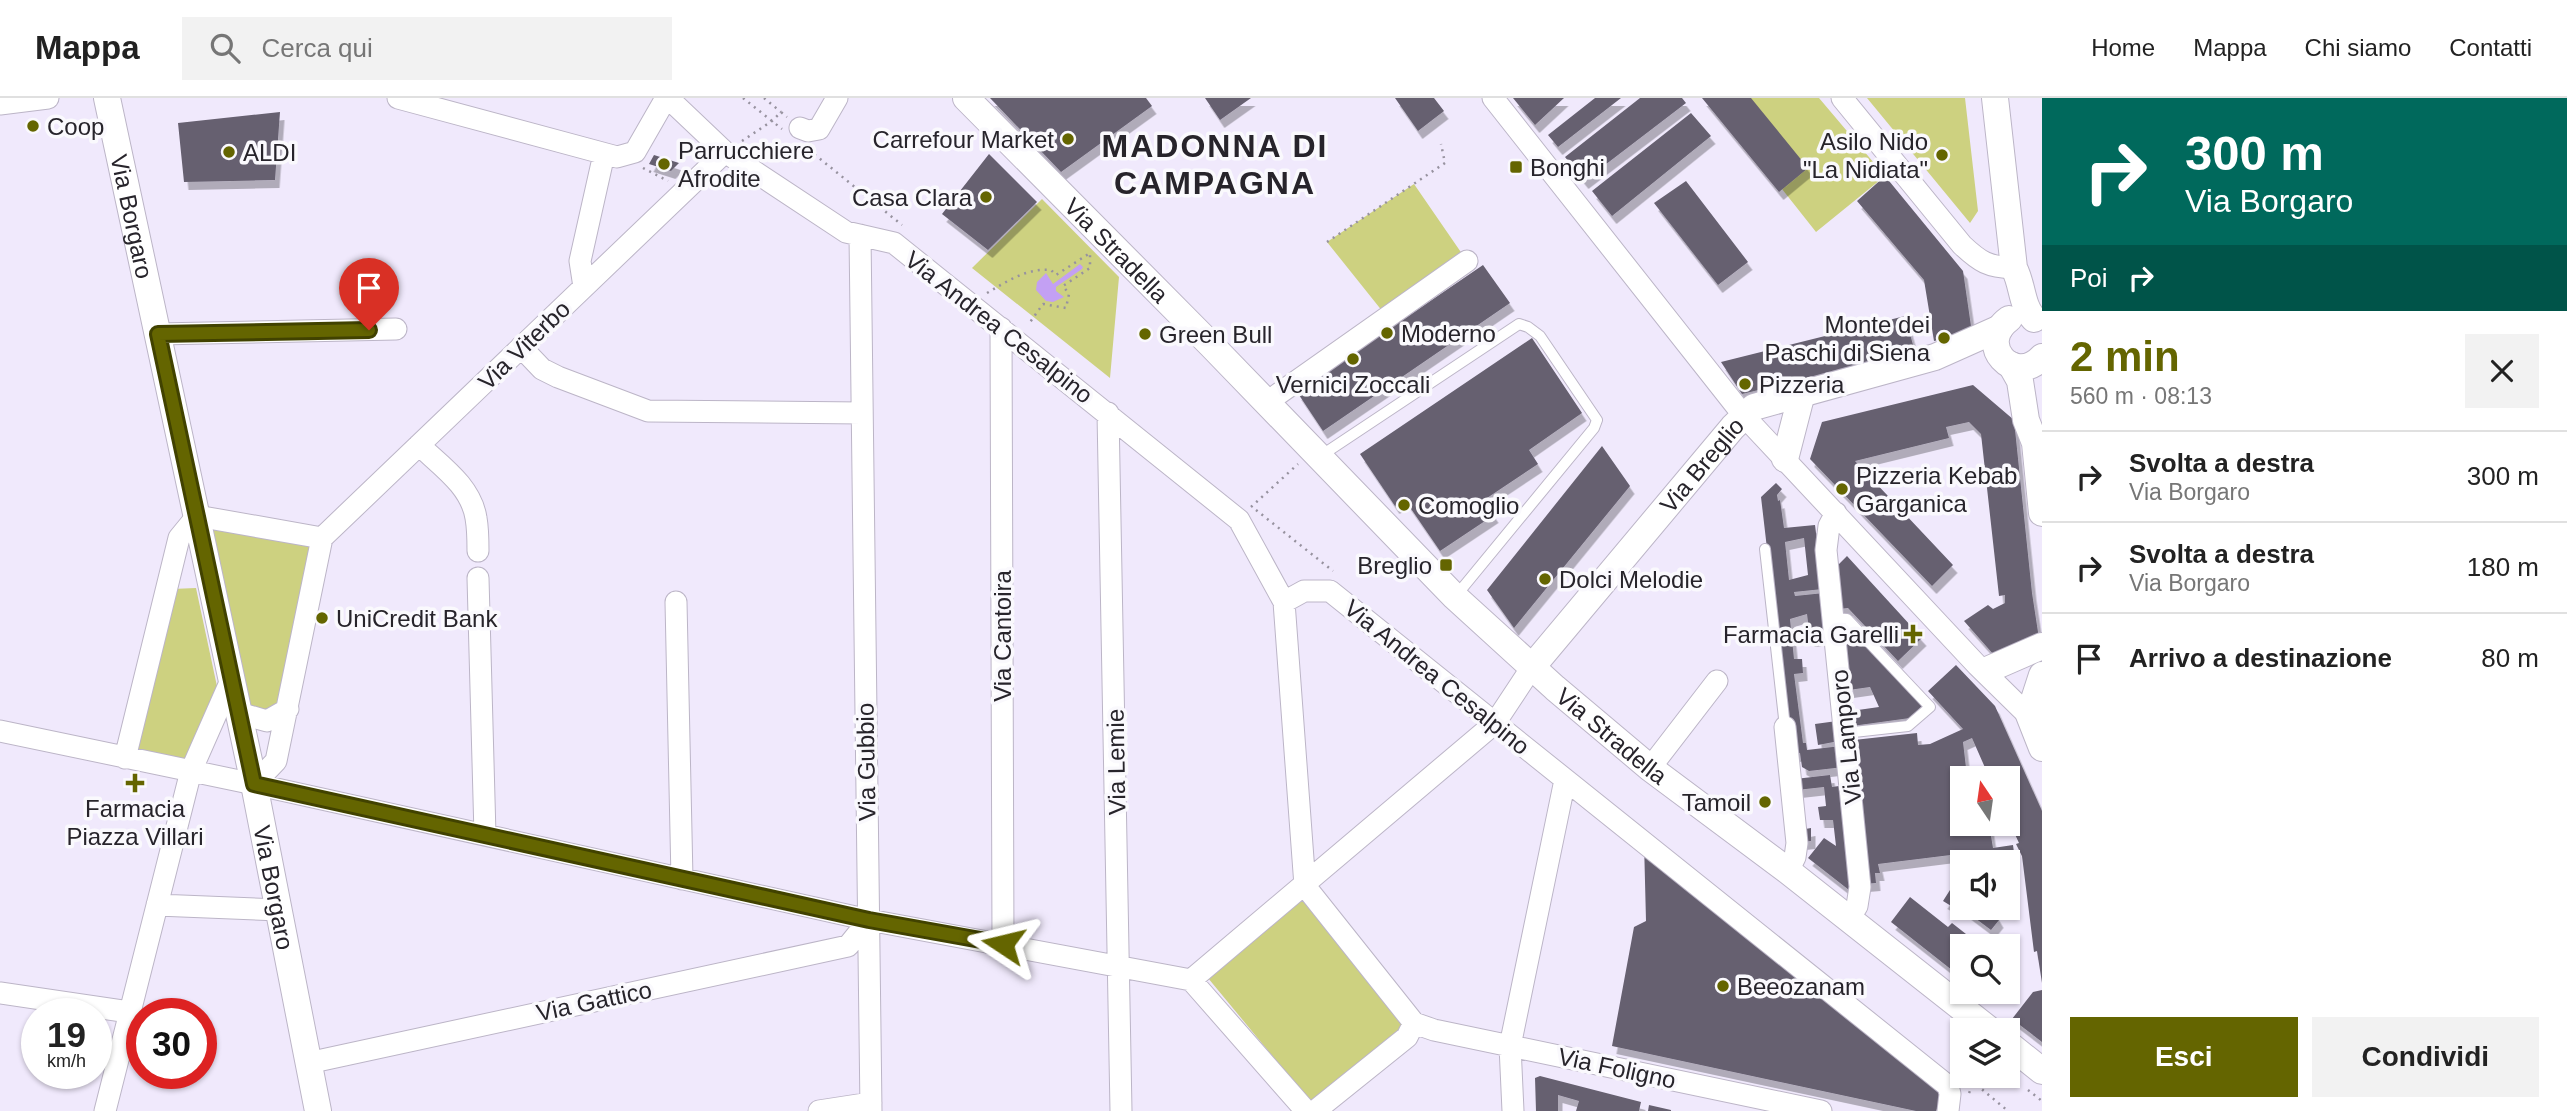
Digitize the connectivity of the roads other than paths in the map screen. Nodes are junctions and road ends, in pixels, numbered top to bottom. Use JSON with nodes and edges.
{"nodes":[{"id":1,"x":48,"y":98,"type":"edge"},
{"id":2,"x":107,"y":98,"type":"edge"},
{"id":3,"x":398,"y":98,"type":"edge"},
{"id":4,"x":667,"y":98,"type":"edge"},
{"id":5,"x":966,"y":98,"type":"edge"},
{"id":6,"x":1493,"y":98,"type":"edge"},
{"id":7,"x":1843,"y":98,"type":"edge"},
{"id":8,"x":1995,"y":98,"type":"edge"},
{"id":9,"x":845,"y":100,"type":"edge"},
{"id":10,"x":0,"y":104,"type":"edge"},
{"id":11,"x":800,"y":128,"type":"road end"},
{"id":12,"x":725,"y":152,"type":"junction"},
{"id":13,"x":611,"y":155,"type":"junction"},
{"id":14,"x":860,"y":235,"type":"junction"},
{"id":15,"x":1467,"y":261,"type":"dead end"},
{"id":16,"x":2014,"y":268,"type":"junction"},
{"id":17,"x":584,"y":287,"type":"junction"},
{"id":18,"x":2021,"y":323,"type":"edge"},
{"id":19,"x":1001,"y":328,"type":"junction"},
{"id":20,"x":396,"y":329,"type":"dead end"},
{"id":21,"x":158,"y":334,"type":"junction"},
{"id":22,"x":521,"y":347,"type":"junction"},
{"id":23,"x":1935,"y":357,"type":"junction"},
{"id":24,"x":2041,"y":358,"type":"edge"},
{"id":25,"x":2006,"y":361,"type":"junction"},
{"id":26,"x":1802,"y":393,"type":"junction"},
{"id":27,"x":1267,"y":402,"type":"junction"},
{"id":28,"x":862,"y":413,"type":"junction"},
{"id":29,"x":1108,"y":413,"type":"junction"},
{"id":30,"x":1744,"y":416,"type":"junction"},
{"id":31,"x":2035,"y":443,"type":"junction"},
{"id":32,"x":419,"y":445,"type":"junction"},
{"id":33,"x":1316,"y":453,"type":"junction"},
{"id":34,"x":1785,"y":459,"type":"junction"},
{"id":35,"x":1836,"y":513,"type":"junction"},
{"id":36,"x":2042,"y":513,"type":"edge"},
{"id":37,"x":197,"y":516,"type":"junction"},
{"id":38,"x":322,"y":538,"type":"junction"},
{"id":39,"x":1765,"y":549,"type":"dead end"},
{"id":40,"x":478,"y":551,"type":"dead end"},
{"id":41,"x":478,"y":578,"type":"dead end"},
{"id":42,"x":1455,"y":597,"type":"junction"},
{"id":43,"x":676,"y":602,"type":"dead end"},
{"id":44,"x":1284,"y":602,"type":"junction"},
{"id":45,"x":1833,"y":618,"type":"junction"},
{"id":46,"x":2042,"y":646,"type":"edge"},
{"id":47,"x":1532,"y":667,"type":"junction"},
{"id":48,"x":1982,"y":667,"type":"junction"},
{"id":49,"x":232,"y":678,"type":"junction"},
{"id":50,"x":1717,"y":681,"type":"dead end"},
{"id":51,"x":2037,"y":705,"type":"edge"},
{"id":52,"x":288,"y":709,"type":"junction"},
{"id":53,"x":239,"y":713,"type":"junction"},
{"id":54,"x":1495,"y":723,"type":"junction"},
{"id":55,"x":1785,"y":727,"type":"joint"},
{"id":56,"x":0,"y":732,"type":"edge"},
{"id":57,"x":1845,"y":733,"type":"junction"},
{"id":58,"x":125,"y":758,"type":"junction"},
{"id":59,"x":1650,"y":768,"type":"junction"},
{"id":60,"x":191,"y":771,"type":"junction"},
{"id":61,"x":1565,"y":780,"type":"junction"},
{"id":62,"x":254,"y":784,"type":"junction"},
{"id":63,"x":485,"y":835,"type":"junction"},
{"id":64,"x":1788,"y":871,"type":"junction"},
{"id":65,"x":682,"y":879,"type":"junction"},
{"id":66,"x":1305,"y":886,"type":"junction"},
{"id":67,"x":157,"y":905,"type":"junction"},
{"id":68,"x":279,"y":910,"type":"junction"},
{"id":69,"x":1849,"y":919,"type":"junction"},
{"id":70,"x":869,"y":920,"type":"junction"},
{"id":71,"x":1003,"y":944,"type":"junction"},
{"id":72,"x":1120,"y":968,"type":"junction"},
{"id":73,"x":1191,"y":980,"type":"junction"},
{"id":74,"x":0,"y":993,"type":"edge"},
{"id":75,"x":133,"y":998,"type":"edge"},
{"id":76,"x":126,"y":1012,"type":"edge"},
{"id":77,"x":1975,"y":1018,"type":"edge"},
{"id":78,"x":1414,"y":1023,"type":"junction"},
{"id":79,"x":126,"y":1024,"type":"edge"},
{"id":80,"x":1510,"y":1046,"type":"junction"},
{"id":81,"x":2020,"y":1053,"type":"edge"},
{"id":82,"x":308,"y":1063,"type":"junction"},
{"id":83,"x":2042,"y":1071,"type":"edge"},
{"id":84,"x":871,"y":1107,"type":"edge"},
{"id":85,"x":105,"y":1111,"type":"edge"},
{"id":86,"x":318,"y":1111,"type":"edge"},
{"id":87,"x":820,"y":1111,"type":"edge"},
{"id":88,"x":1121,"y":1111,"type":"edge"},
{"id":89,"x":1306,"y":1111,"type":"edge"},
{"id":90,"x":1315,"y":1111,"type":"edge"},
{"id":91,"x":1513,"y":1111,"type":"edge"},
{"id":92,"x":1821,"y":1111,"type":"edge"},
{"id":93,"x":1948,"y":1111,"type":"edge"}],
"edges":[{"from":1,"to":10,"type":"street"},
{"from":2,"to":21,"type":"street","name":"Via Borgaro"},
{"from":3,"to":13,"type":"street"},
{"from":4,"to":12,"type":"street"},
{"from":4,"to":13,"type":"street"},
{"from":5,"to":27,"type":"street","name":"Via Stradella"},
{"from":6,"to":30,"type":"street"},
{"from":7,"to":16,"type":"street"},
{"from":8,"to":16,"type":"street"},
{"from":9,"to":11,"type":"street"},
{"from":12,"to":14,"type":"street"},
{"from":12,"to":17,"type":"street","name":"Via Viterbo"},
{"from":13,"to":17,"type":"street"},
{"from":14,"to":19,"type":"street","name":"Via Andrea Cesalpino"},
{"from":14,"to":28,"type":"street","name":"Via Gubbio"},
{"from":15,"to":27,"type":"street"},
{"from":16,"to":18,"type":"street"},
{"from":17,"to":22,"type":"street","name":"Via Viterbo"},
{"from":18,"to":23,"type":"street","name":"Via Breglio"},
{"from":18,"to":25,"type":"street"},
{"from":19,"to":29,"type":"street","name":"Via Andrea Cesalpino"},
{"from":19,"to":71,"type":"street","name":"Via Cantoira"},
{"from":20,"to":21,"type":"street"},
{"from":21,"to":37,"type":"street","name":"Via Borgaro"},
{"from":22,"to":28,"type":"street"},
{"from":22,"to":32,"type":"street","name":"Via Viterbo"},
{"from":23,"to":25,"type":"street","name":"Via Breglio"},
{"from":23,"to":26,"type":"street","name":"Via Breglio"},
{"from":24,"to":25,"type":"street","name":"Via Breglio"},
{"from":24,"to":31,"type":"street"},
{"from":25,"to":31,"type":"street"},
{"from":26,"to":30,"type":"street","name":"Via Breglio"},
{"from":26,"to":34,"type":"street"},
{"from":27,"to":33,"type":"street","name":"Via Stradella"},
{"from":28,"to":70,"type":"street","name":"Via Gubbio"},
{"from":29,"to":44,"type":"street","name":"Via Andrea Cesalpino"},
{"from":29,"to":72,"type":"street","name":"Via Lemie"},
{"from":30,"to":34,"type":"street"},
{"from":30,"to":47,"type":"street","name":"Via Breglio"},
{"from":31,"to":36,"type":"street"},
{"from":32,"to":38,"type":"street","name":"Via Viterbo"},
{"from":32,"to":40,"type":"street"},
{"from":33,"to":42,"type":"street","name":"Via Stradella"},
{"from":33,"to":42,"type":"lane"},
{"from":34,"to":35,"type":"street"},
{"from":35,"to":45,"type":"street","name":"Via Lamporo"},
{"from":35,"to":48,"type":"street"},
{"from":37,"to":38,"type":"street"},
{"from":37,"to":49,"type":"street","name":"Via Borgaro"},
{"from":37,"to":58,"type":"street"},
{"from":38,"to":52,"type":"street"},
{"from":39,"to":55,"type":"lane"},
{"from":41,"to":63,"type":"street"},
{"from":42,"to":47,"type":"street","name":"Via Stradella"},
{"from":43,"to":65,"type":"street"},
{"from":44,"to":54,"type":"street","name":"Via Andrea Cesalpino"},
{"from":44,"to":66,"type":"street"},
{"from":45,"to":57,"type":"street","name":"Via Lamporo"},
{"from":45,"to":57,"type":"lane"},
{"from":46,"to":48,"type":"street"},
{"from":47,"to":54,"type":"street"},
{"from":47,"to":59,"type":"street","name":"Via Stradella"},
{"from":48,"to":51,"type":"street"},
{"from":48,"to":51,"type":"street"},
{"from":49,"to":53,"type":"street","name":"Via Borgaro"},
{"from":49,"to":60,"type":"street"},
{"from":50,"to":59,"type":"street"},
{"from":52,"to":53,"type":"street"},
{"from":52,"to":62,"type":"street"},
{"from":53,"to":62,"type":"street","name":"Via Borgaro"},
{"from":54,"to":61,"type":"street","name":"Via Andrea Cesalpino"},
{"from":54,"to":66,"type":"street"},
{"from":55,"to":64,"type":"street"},
{"from":56,"to":58,"type":"street"},
{"from":57,"to":69,"type":"street","name":"Via Lamporo"},
{"from":58,"to":60,"type":"street"},
{"from":59,"to":64,"type":"street","name":"Via Stradella"},
{"from":60,"to":62,"type":"street"},
{"from":60,"to":67,"type":"street"},
{"from":61,"to":80,"type":"street"},
{"from":61,"to":93,"type":"street","name":"Via Andrea Cesalpino"},
{"from":62,"to":63,"type":"street"},
{"from":62,"to":68,"type":"street","name":"Via Borgaro"},
{"from":63,"to":65,"type":"street"},
{"from":64,"to":69,"type":"street","name":"Via Stradella"},
{"from":65,"to":70,"type":"street"},
{"from":66,"to":73,"type":"street"},
{"from":66,"to":78,"type":"street"},
{"from":67,"to":68,"type":"street"},
{"from":67,"to":75,"type":"street"},
{"from":68,"to":82,"type":"street","name":"Via Borgaro"},
{"from":69,"to":77,"type":"street","name":"Via Stradella"},
{"from":70,"to":71,"type":"street"},
{"from":70,"to":82,"type":"street","name":"Via Gattico"},
{"from":70,"to":84,"type":"street","name":"Via Gubbio"},
{"from":71,"to":72,"type":"street"},
{"from":72,"to":73,"type":"street"},
{"from":72,"to":88,"type":"street","name":"Via Lemie"},
{"from":73,"to":89,"type":"street"},
{"from":74,"to":76,"type":"street"},
{"from":78,"to":80,"type":"street","name":"Via Foligno"},
{"from":78,"to":90,"type":"street"},
{"from":79,"to":85,"type":"street"},
{"from":80,"to":91,"type":"street"},
{"from":80,"to":92,"type":"street","name":"Via Foligno"},
{"from":81,"to":83,"type":"street"},
{"from":82,"to":86,"type":"street","name":"Via Borgaro"},
{"from":84,"to":87,"type":"street"}]}
